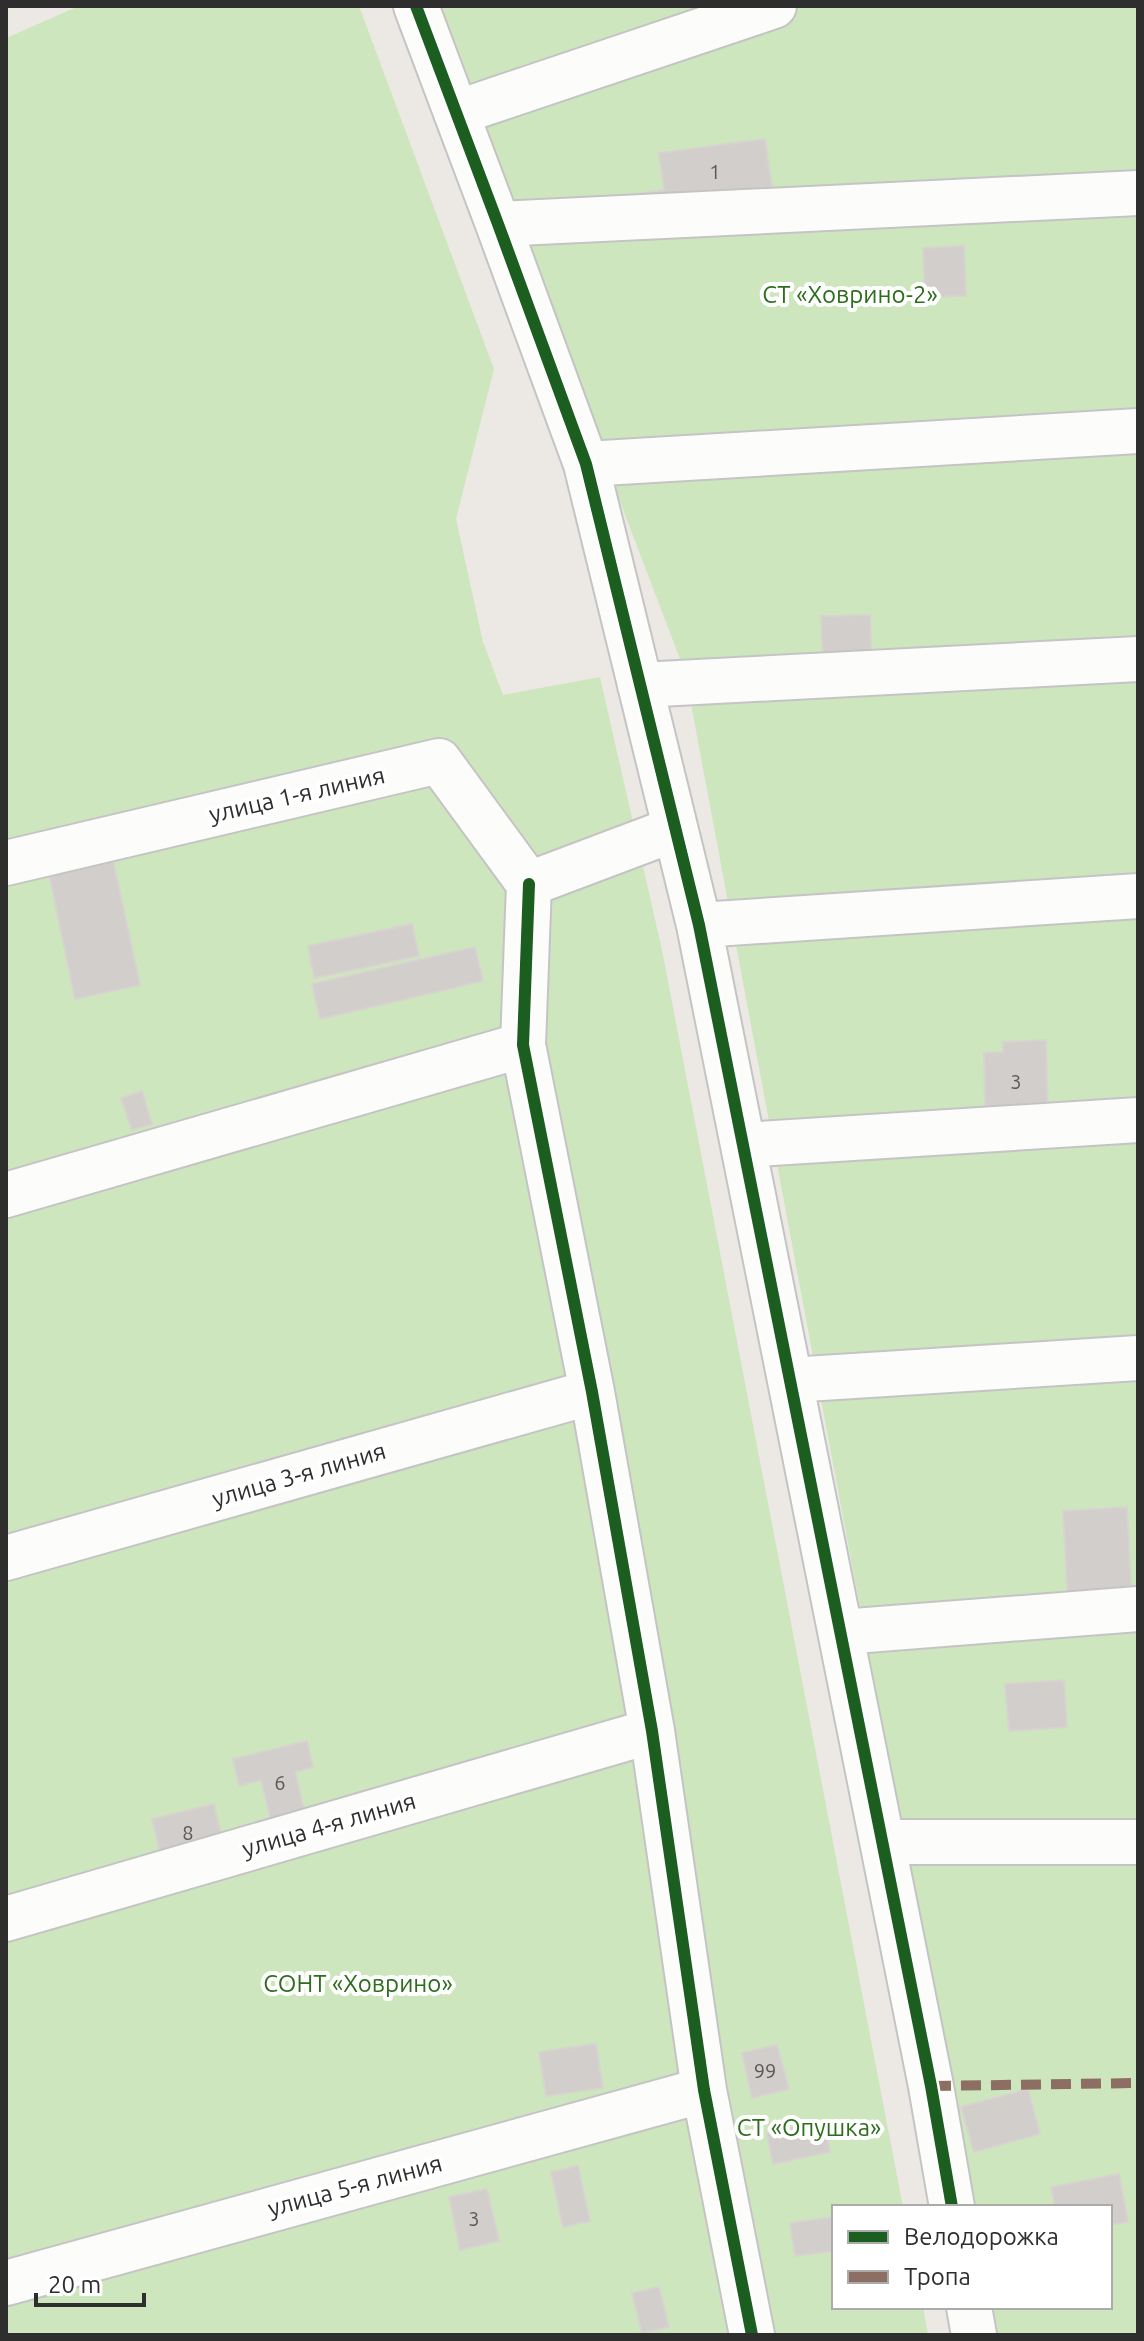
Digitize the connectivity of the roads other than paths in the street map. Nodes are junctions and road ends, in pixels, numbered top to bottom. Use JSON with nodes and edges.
{"nodes":[{"id":1,"x":416,"y":6,"type":"edge"},
{"id":2,"x":774,"y":6,"type":"edge"},
{"id":3,"x":456,"y":113,"type":"junction"},
{"id":4,"x":1138,"y":193,"type":"edge"},
{"id":5,"x":498,"y":224,"type":"junction"},
{"id":6,"x":1138,"y":431,"type":"edge"},
{"id":7,"x":586,"y":464,"type":"junction"},
{"id":8,"x":1138,"y":659,"type":"edge"},
{"id":9,"x":640,"y":685,"type":"junction"},
{"id":10,"x":675,"y":829,"type":"junction"},
{"id":11,"x":6,"y":863,"type":"edge"},
{"id":12,"x":529,"y":884,"type":"junction"},
{"id":13,"x":1138,"y":896,"type":"edge"},
{"id":14,"x":699,"y":925,"type":"junction"},
{"id":15,"x":523,"y":1045,"type":"junction"},
{"id":16,"x":1138,"y":1120,"type":"edge"},
{"id":17,"x":743,"y":1145,"type":"junction"},
{"id":18,"x":6,"y":1195,"type":"edge"},
{"id":19,"x":1138,"y":1358,"type":"edge"},
{"id":20,"x":790,"y":1380,"type":"junction"},
{"id":21,"x":592,"y":1392,"type":"junction"},
{"id":22,"x":6,"y":1558,"type":"edge"},
{"id":23,"x":1138,"y":1609,"type":"edge"},
{"id":24,"x":841,"y":1632,"type":"junction"},
{"id":25,"x":652,"y":1731,"type":"junction"},
{"id":26,"x":883,"y":1842,"type":"junction"},
{"id":27,"x":1138,"y":1842,"type":"edge"},
{"id":28,"x":6,"y":1919,"type":"edge"},
{"id":29,"x":704,"y":2090,"type":"junction"},
{"id":30,"x":952,"y":2205,"type":"edge"},
{"id":31,"x":6,"y":2283,"type":"edge"},
{"id":32,"x":969,"y":2309,"type":"edge"},
{"id":33,"x":752,"y":2335,"type":"edge"},
{"id":34,"x":974,"y":2335,"type":"edge"}],
"edges":[{"from":1,"to":3,"type":"street"},
{"from":2,"to":3,"type":"street"},
{"from":3,"to":5,"type":"street"},
{"from":4,"to":5,"type":"street"},
{"from":5,"to":7,"type":"street"},
{"from":6,"to":7,"type":"street"},
{"from":7,"to":9,"type":"street"},
{"from":8,"to":9,"type":"street"},
{"from":9,"to":10,"type":"street"},
{"from":10,"to":12,"type":"street"},
{"from":10,"to":14,"type":"street"},
{"from":11,"to":12,"type":"street","name":"улица 1-я линия"},
{"from":12,"to":15,"type":"street"},
{"from":13,"to":14,"type":"street"},
{"from":14,"to":17,"type":"street"},
{"from":15,"to":18,"type":"street"},
{"from":15,"to":21,"type":"street"},
{"from":16,"to":17,"type":"street"},
{"from":17,"to":20,"type":"street"},
{"from":19,"to":20,"type":"street"},
{"from":20,"to":24,"type":"street"},
{"from":21,"to":22,"type":"street","name":"улица 3-я линия"},
{"from":21,"to":25,"type":"street"},
{"from":23,"to":24,"type":"street"},
{"from":24,"to":26,"type":"street"},
{"from":25,"to":28,"type":"street","name":"улица 4-я линия"},
{"from":25,"to":29,"type":"street"},
{"from":26,"to":27,"type":"street"},
{"from":26,"to":30,"type":"street"},
{"from":29,"to":31,"type":"street","name":"улица 5-я линия"},
{"from":29,"to":33,"type":"street"},
{"from":32,"to":34,"type":"street"}]}
